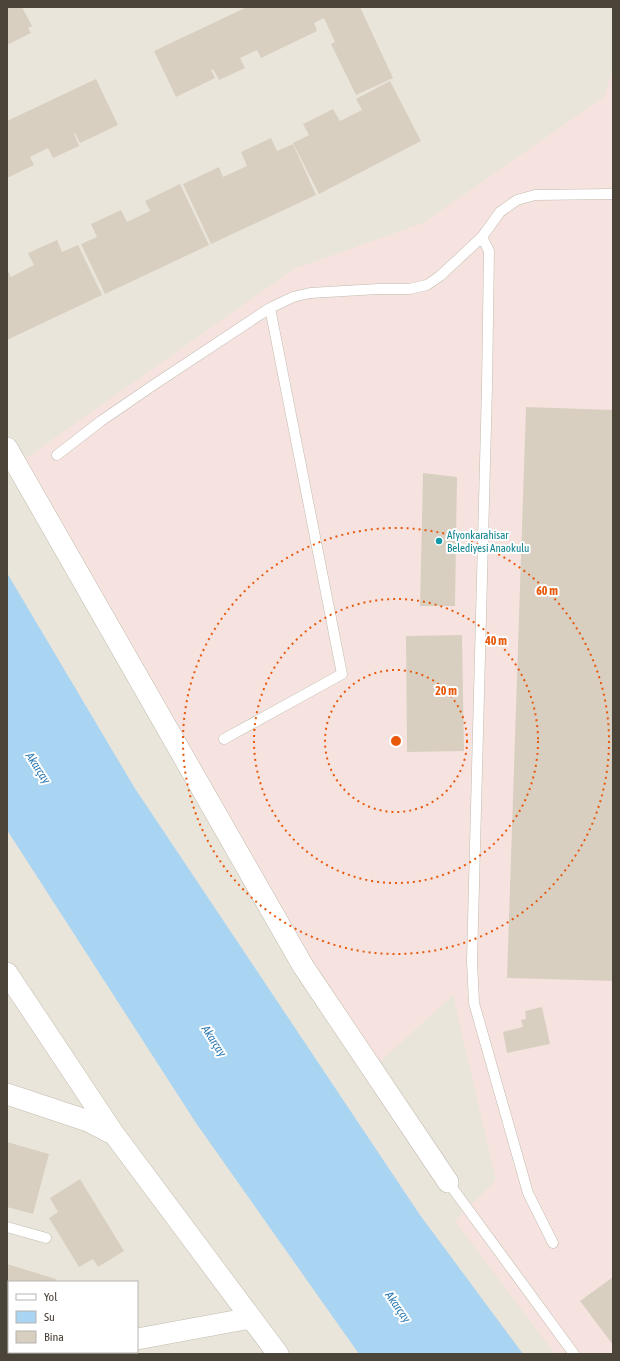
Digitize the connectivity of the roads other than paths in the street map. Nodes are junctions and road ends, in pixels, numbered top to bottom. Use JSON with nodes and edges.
{"nodes":[{"id":1,"x":613,"y":194,"type":"edge"},
{"id":2,"x":482,"y":237,"type":"junction"},
{"id":3,"x":270,"y":308,"type":"junction"},
{"id":4,"x":7,"y":448,"type":"edge"},
{"id":5,"x":57,"y":455,"type":"dead end"},
{"id":6,"x":224,"y":739,"type":"dead end"},
{"id":7,"x":7,"y":973,"type":"edge"},
{"id":8,"x":7,"y":1094,"type":"edge"},
{"id":9,"x":114,"y":1134,"type":"junction"},
{"id":10,"x":448,"y":1182,"type":"joint"},
{"id":11,"x":7,"y":1227,"type":"edge"},
{"id":12,"x":46,"y":1238,"type":"dead end"},
{"id":13,"x":553,"y":1244,"type":"dead end"},
{"id":14,"x":251,"y":1318,"type":"junction"},
{"id":15,"x":138,"y":1339,"type":"edge"},
{"id":16,"x":278,"y":1354,"type":"edge"},
{"id":17,"x":574,"y":1354,"type":"edge"}],
"edges":[{"from":1,"to":2,"type":"lane"},
{"from":2,"to":3,"type":"lane"},
{"from":2,"to":13,"type":"lane"},
{"from":3,"to":5,"type":"lane"},
{"from":3,"to":6,"type":"lane"},
{"from":4,"to":10,"type":"street"},
{"from":7,"to":9,"type":"street"},
{"from":8,"to":9,"type":"street"},
{"from":9,"to":14,"type":"street"},
{"from":10,"to":17,"type":"lane"},
{"from":11,"to":12,"type":"lane"},
{"from":14,"to":15,"type":"street"},
{"from":14,"to":16,"type":"street"}]}
